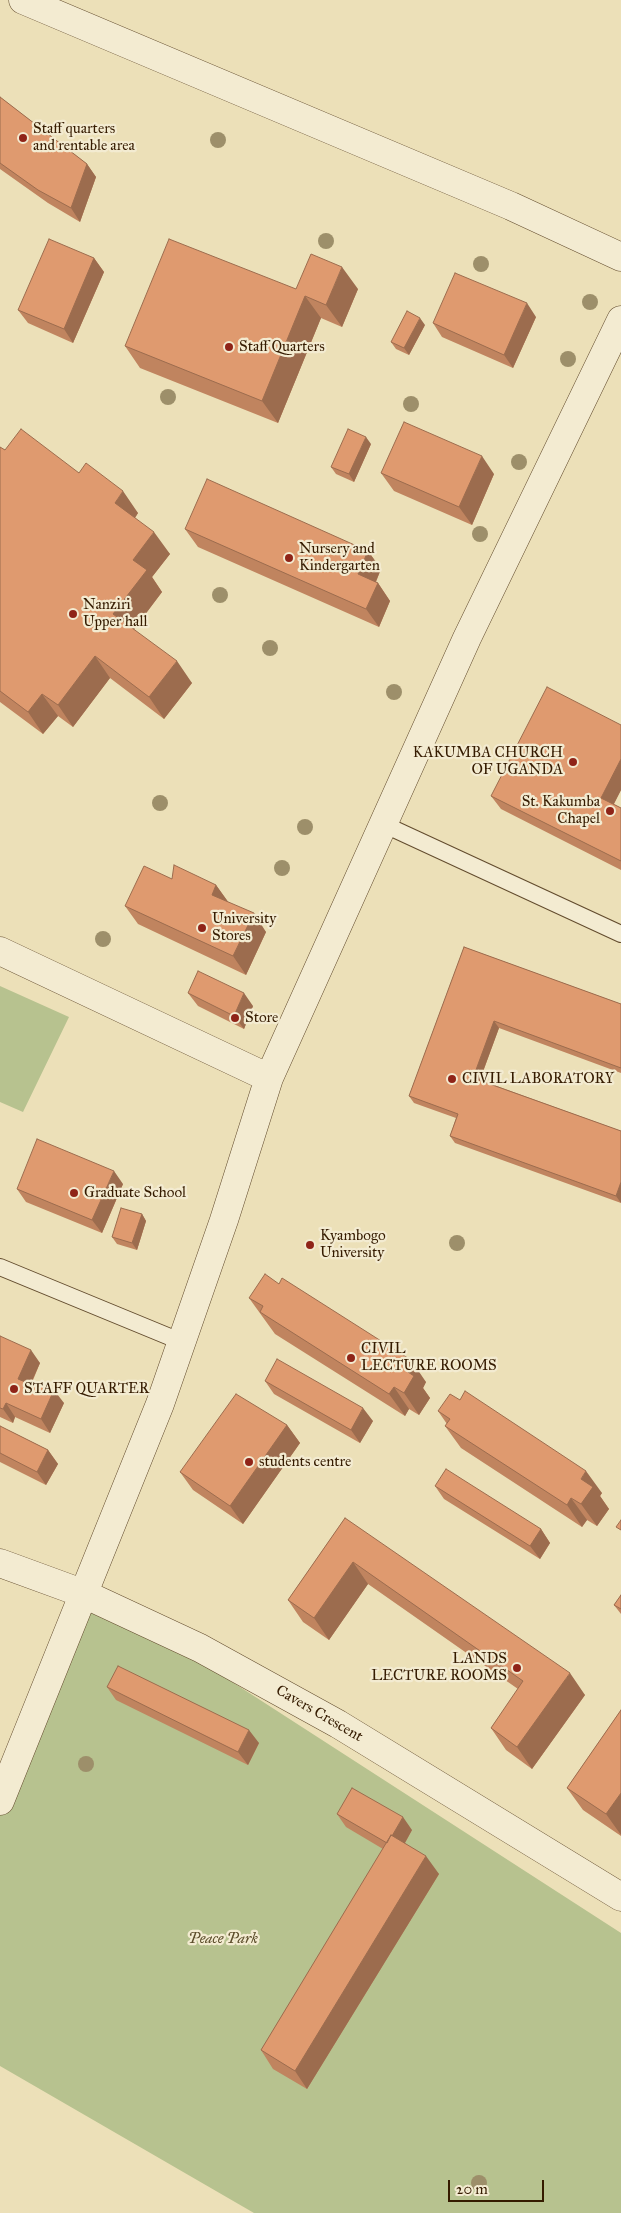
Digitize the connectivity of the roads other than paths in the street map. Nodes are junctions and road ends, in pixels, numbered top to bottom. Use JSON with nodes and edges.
{"nodes":[{"id":1,"x":23,"y":0,"type":"edge"},
{"id":2,"x":621,"y":257,"type":"edge"},
{"id":3,"x":621,"y":320,"type":"edge"},
{"id":4,"x":382,"y":824,"type":"junction"},
{"id":5,"x":621,"y":934,"type":"edge"},
{"id":6,"x":0,"y":951,"type":"edge"},
{"id":7,"x":270,"y":1078,"type":"junction"},
{"id":8,"x":0,"y":1267,"type":"edge"},
{"id":9,"x":182,"y":1342,"type":"junction"},
{"id":10,"x":0,"y":1563,"type":"edge"},
{"id":11,"x":82,"y":1593,"type":"junction"},
{"id":12,"x":0,"y":1801,"type":"edge"},
{"id":13,"x":621,"y":1896,"type":"edge"}],
"edges":[{"from":1,"to":2,"type":"street"},
{"from":3,"to":4,"type":"street"},
{"from":4,"to":5,"type":"lane"},
{"from":4,"to":7,"type":"street"},
{"from":6,"to":7,"type":"street"},
{"from":7,"to":9,"type":"street"},
{"from":8,"to":9,"type":"lane"},
{"from":9,"to":11,"type":"street"},
{"from":10,"to":11,"type":"street","name":"Cavers Crescent"},
{"from":11,"to":12,"type":"street"},
{"from":11,"to":13,"type":"street","name":"Cavers Crescent"}]}
